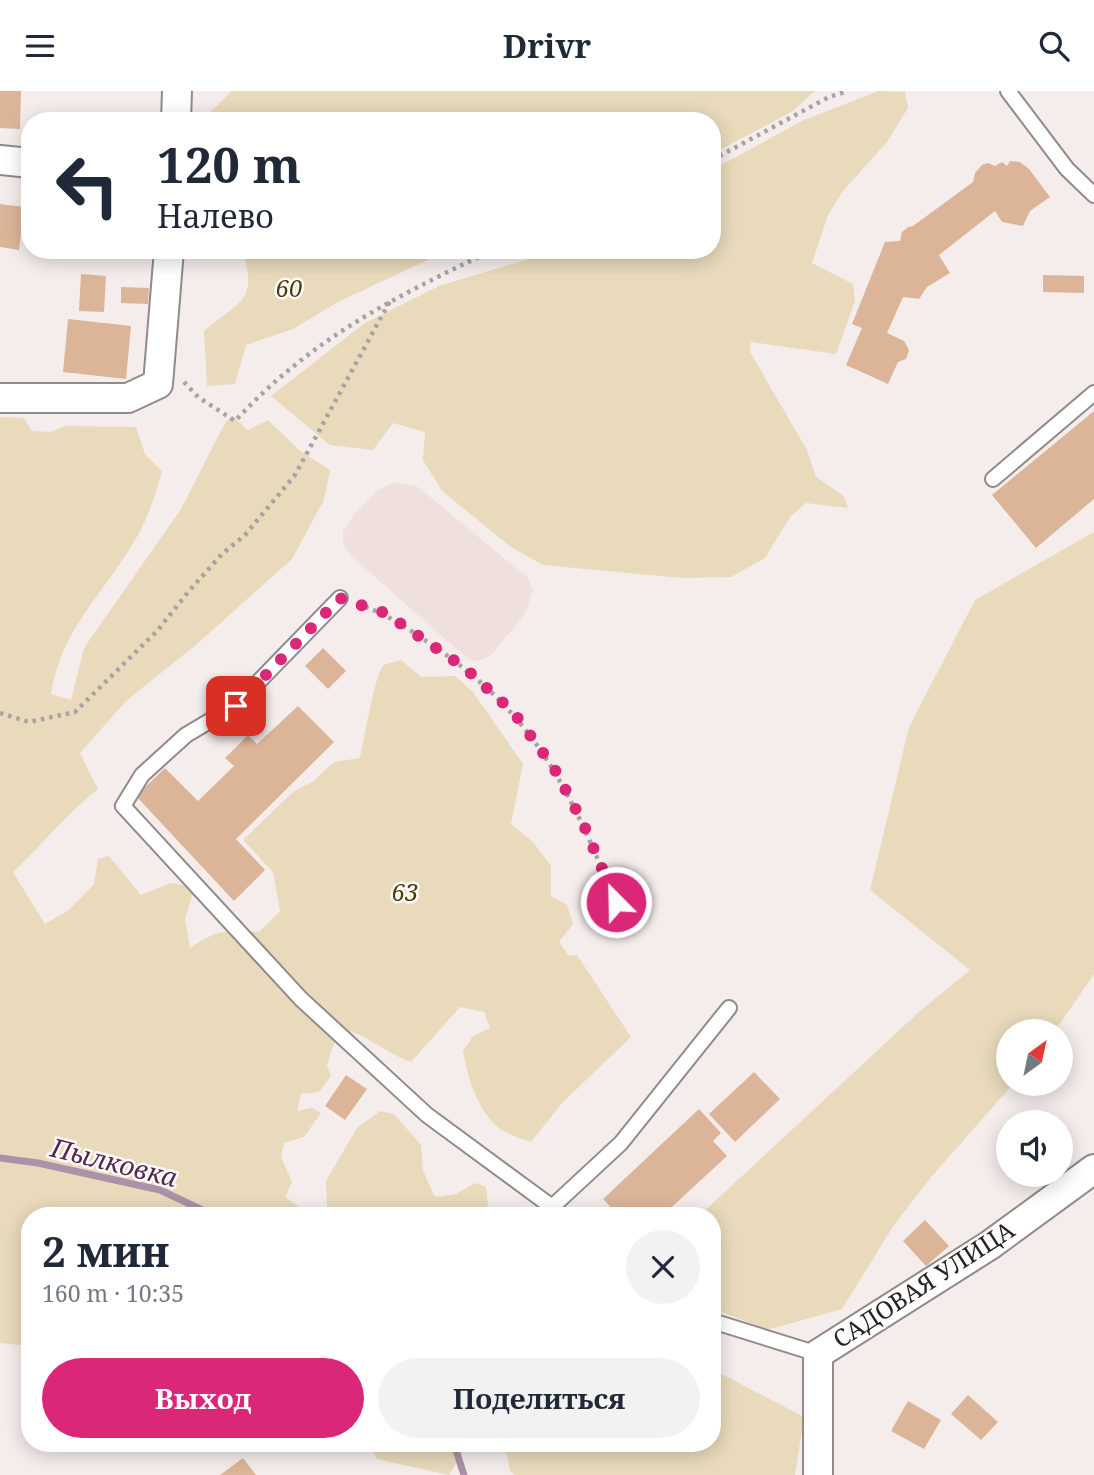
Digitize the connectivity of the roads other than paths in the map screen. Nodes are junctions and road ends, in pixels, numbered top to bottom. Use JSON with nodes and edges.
{"nodes":[{"id":1,"x":177,"y":91,"type":"edge"},
{"id":2,"x":1008,"y":91,"type":"edge"},
{"id":3,"x":176,"y":112,"type":"edge"},
{"id":4,"x":0,"y":160,"type":"edge"},
{"id":5,"x":21,"y":162,"type":"edge"},
{"id":6,"x":1094,"y":195,"type":"edge"},
{"id":7,"x":168,"y":259,"type":"edge"},
{"id":8,"x":1094,"y":393,"type":"edge"},
{"id":9,"x":0,"y":398,"type":"edge"},
{"id":10,"x":993,"y":479,"type":"dead end"},
{"id":11,"x":340,"y":598,"type":"road end"},
{"id":12,"x":729,"y":1007,"type":"dead end"},
{"id":13,"x":1094,"y":1169,"type":"edge"},
{"id":14,"x":550,"y":1207,"type":"edge"},
{"id":15,"x":562,"y":1207,"type":"edge"},
{"id":16,"x":721,"y":1324,"type":"edge"},
{"id":17,"x":818,"y":1354,"type":"junction"},
{"id":18,"x":818,"y":1475,"type":"edge"}],
"edges":[{"from":1,"to":3,"type":"street"},
{"from":2,"to":6,"type":"lane"},
{"from":4,"to":5,"type":"street"},
{"from":7,"to":9,"type":"street"},
{"from":8,"to":10,"type":"lane"},
{"from":11,"to":14,"type":"lane"},
{"from":12,"to":15,"type":"lane"},
{"from":13,"to":17,"type":"street","name":"САДОВАЯ УЛИЦА"},
{"from":16,"to":17,"type":"lane"},
{"from":17,"to":18,"type":"street","name":"САДОВАЯ УЛИЦА"}]}
